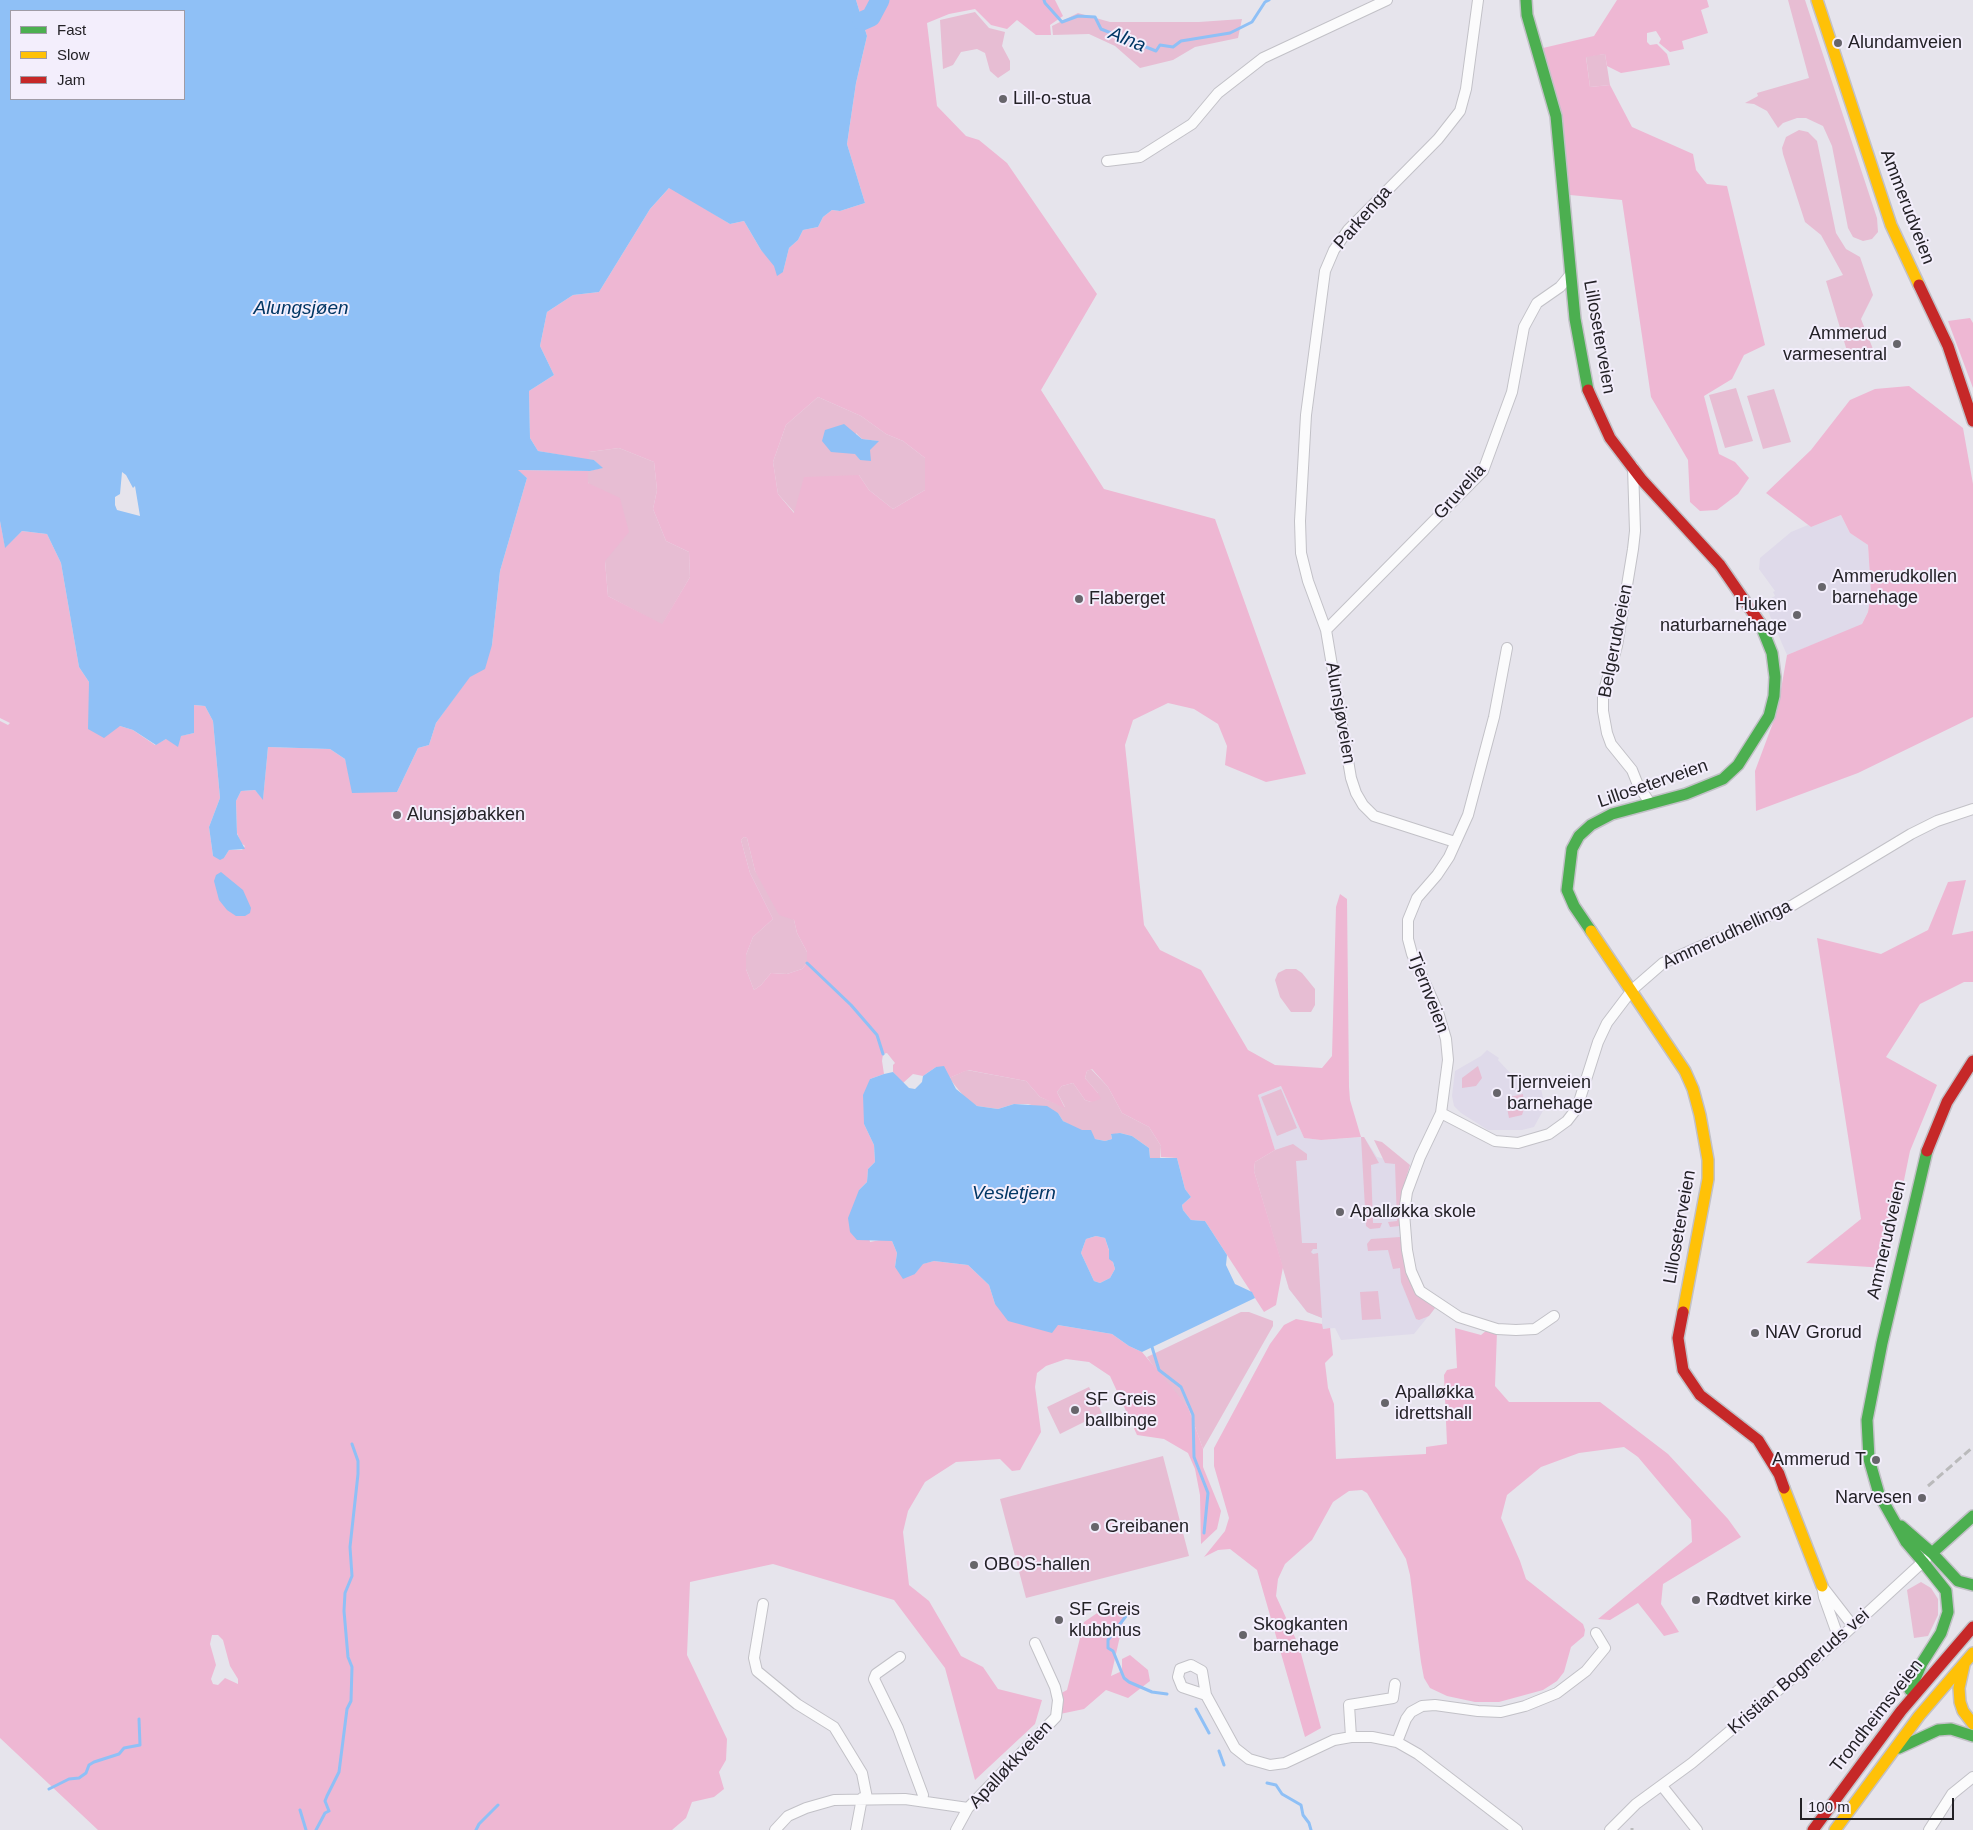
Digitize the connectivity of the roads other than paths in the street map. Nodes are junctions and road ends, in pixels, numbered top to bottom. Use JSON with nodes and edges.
{"nodes":[{"id":1,"x":1387,"y":0,"type":"edge"},
{"id":2,"x":1478,"y":0,"type":"edge"},
{"id":3,"x":1526,"y":0,"type":"edge"},
{"id":4,"x":1818,"y":0,"type":"edge"},
{"id":5,"x":1108,"y":161,"type":"dead end"},
{"id":6,"x":1570,"y":275,"type":"junction"},
{"id":7,"x":1973,"y":421,"type":"edge"},
{"id":8,"x":1633,"y":466,"type":"junction"},
{"id":9,"x":1300,"y":521,"type":"joint"},
{"id":10,"x":1326,"y":630,"type":"junction"},
{"id":11,"x":1508,"y":648,"type":"dead end"},
{"id":12,"x":1650,"y":803,"type":"junction"},
{"id":13,"x":1973,"y":809,"type":"edge"},
{"id":14,"x":1456,"y":842,"type":"junction"},
{"id":15,"x":1632,"y":990,"type":"junction"},
{"id":16,"x":1973,"y":1061,"type":"edge"},
{"id":17,"x":1441,"y":1113,"type":"junction"},
{"id":18,"x":1554,"y":1316,"type":"dead end"},
{"id":19,"x":1973,"y":1516,"type":"edge"},
{"id":20,"x":1895,"y":1522,"type":"junction"},
{"id":21,"x":1932,"y":1554,"type":"junction"},
{"id":22,"x":1923,"y":1562,"type":"junction"},
{"id":23,"x":1973,"y":1584,"type":"edge"},
{"id":24,"x":1822,"y":1586,"type":"junction"},
{"id":25,"x":763,"y":1604,"type":"dead end"},
{"id":26,"x":1853,"y":1626,"type":"junction"},
{"id":27,"x":1973,"y":1628,"type":"edge"},
{"id":28,"x":1596,"y":1633,"type":"dead end"},
{"id":29,"x":1839,"y":1639,"type":"junction"},
{"id":30,"x":1035,"y":1643,"type":"dead end"},
{"id":31,"x":1973,"y":1653,"type":"edge"},
{"id":32,"x":900,"y":1657,"type":"dead end"},
{"id":33,"x":1964,"y":1663,"type":"junction"},
{"id":34,"x":1395,"y":1684,"type":"dead end"},
{"id":35,"x":1206,"y":1695,"type":"dead end"},
{"id":36,"x":1901,"y":1711,"type":"junction"},
{"id":37,"x":1973,"y":1724,"type":"edge"},
{"id":38,"x":1973,"y":1736,"type":"edge"},
{"id":39,"x":1350,"y":1737,"type":"junction"},
{"id":40,"x":1397,"y":1742,"type":"junction"},
{"id":41,"x":1893,"y":1751,"type":"junction"},
{"id":42,"x":1973,"y":1777,"type":"edge"},
{"id":43,"x":1662,"y":1786,"type":"junction"},
{"id":44,"x":865,"y":1798,"type":"junction"},
{"id":45,"x":922,"y":1801,"type":"junction"},
{"id":46,"x":968,"y":1808,"type":"junction"},
{"id":47,"x":775,"y":1830,"type":"edge"},
{"id":48,"x":856,"y":1830,"type":"edge"},
{"id":49,"x":956,"y":1830,"type":"edge"},
{"id":50,"x":1517,"y":1830,"type":"edge"},
{"id":51,"x":1610,"y":1830,"type":"edge"},
{"id":52,"x":1697,"y":1830,"type":"edge"},
{"id":53,"x":1813,"y":1830,"type":"edge"},
{"id":54,"x":1835,"y":1830,"type":"edge"},
{"id":55,"x":1929,"y":1830,"type":"edge"}],
"edges":[{"from":1,"to":5,"type":"street"},
{"from":2,"to":9,"type":"street","name":"Parkenga"},
{"from":3,"to":6,"type":"main road","name":"Lilloseterveien"},
{"from":4,"to":7,"type":"main road","name":"Ammerudveien"},
{"from":6,"to":8,"type":"main road","name":"Lilloseterveien"},
{"from":6,"to":10,"type":"street","name":"Gruvelia"},
{"from":8,"to":12,"type":"street","name":"Belgerudveien"},
{"from":8,"to":12,"type":"main road","name":"Lilloseterveien"},
{"from":9,"to":10,"type":"street","name":"Alunsjøveien"},
{"from":10,"to":14,"type":"street","name":"Alunsjøveien"},
{"from":11,"to":14,"type":"street","name":"Tjernveien"},
{"from":12,"to":15,"type":"main road","name":"Lilloseterveien"},
{"from":13,"to":15,"type":"street","name":"Ammerudhellinga"},
{"from":14,"to":17,"type":"street","name":"Tjernveien"},
{"from":15,"to":17,"type":"street","name":"Ammerudhellinga"},
{"from":15,"to":24,"type":"main road","name":"Lilloseterveien"},
{"from":16,"to":20,"type":"main road","name":"Ammerudveien"},
{"from":17,"to":18,"type":"street","name":"Tjernveien"},
{"from":19,"to":21,"type":"main road"},
{"from":20,"to":21,"type":"main road","name":"Ammerudveien"},
{"from":20,"to":22,"type":"main road","name":"Ammerudveien"},
{"from":21,"to":22,"type":"street","name":"Kristian Bogneruds vei"},
{"from":21,"to":23,"type":"main road","name":"Ammerudveien"},
{"from":22,"to":26,"type":"street","name":"Kristian Bogneruds vei"},
{"from":22,"to":36,"type":"main road","name":"Ammerudveien"},
{"from":24,"to":26,"type":"street","name":"Lilloseterveien"},
{"from":24,"to":29,"type":"street","name":"Lilloseterveien"},
{"from":25,"to":44,"type":"street"},
{"from":26,"to":29,"type":"street","name":"Kristian Bogneruds vei"},
{"from":27,"to":36,"type":"main road","name":"Trondheimsveien"},
{"from":28,"to":40,"type":"street"},
{"from":29,"to":43,"type":"street","name":"Kristian Bogneruds vei"},
{"from":30,"to":46,"type":"street","name":"Apalløkkveien"},
{"from":31,"to":33,"type":"main road","name":"Trondheimsveien"},
{"from":32,"to":45,"type":"street"},
{"from":33,"to":37,"type":"main road"},
{"from":33,"to":41,"type":"main road","name":"Trondheimsveien"},
{"from":34,"to":39,"type":"street"},
{"from":35,"to":39,"type":"street"},
{"from":36,"to":53,"type":"main road","name":"Trondheimsveien"},
{"from":38,"to":41,"type":"main road"},
{"from":39,"to":40,"type":"street"},
{"from":40,"to":50,"type":"street"},
{"from":41,"to":54,"type":"main road","name":"Trondheimsveien"},
{"from":42,"to":55,"type":"street"},
{"from":43,"to":51,"type":"street","name":"Kristian Bogneruds vei"},
{"from":43,"to":52,"type":"street"},
{"from":44,"to":45,"type":"street"},
{"from":44,"to":47,"type":"street"},
{"from":44,"to":48,"type":"street"},
{"from":45,"to":46,"type":"street"},
{"from":46,"to":49,"type":"street","name":"Apalløkkveien"}]}
